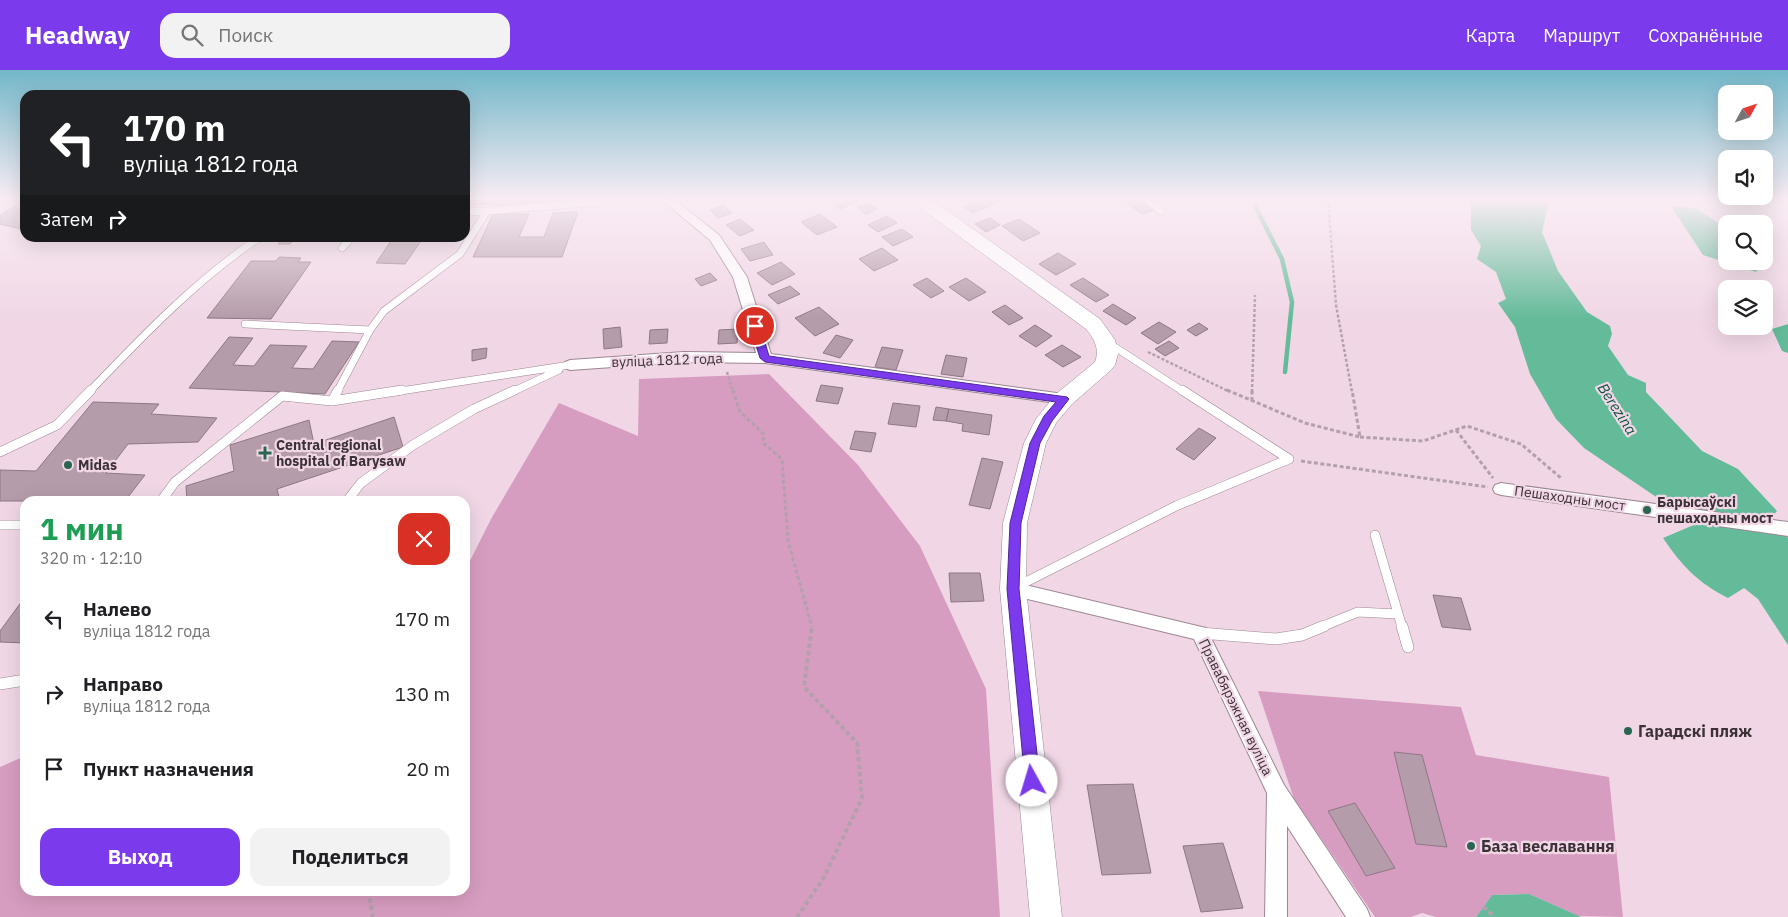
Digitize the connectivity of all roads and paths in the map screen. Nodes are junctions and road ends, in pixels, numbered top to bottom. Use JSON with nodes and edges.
{"nodes":[{"id":1,"x":716,"y":240,"type":"edge"},
{"id":2,"x":976,"y":240,"type":"edge"},
{"id":3,"x":1331,"y":240,"type":"edge"},
{"id":4,"x":254,"y":242,"type":"edge"},
{"id":5,"x":347,"y":242,"type":"edge"},
{"id":6,"x":468,"y":242,"type":"edge"},
{"id":7,"x":342,"y":248,"type":"dead end"},
{"id":8,"x":1255,"y":295,"type":"dead end"},
{"id":9,"x":245,"y":324,"type":"dead end"},
{"id":10,"x":370,"y":330,"type":"junction"},
{"id":11,"x":1105,"y":340,"type":"junction"},
{"id":12,"x":1145,"y":351,"type":"dead end"},
{"id":13,"x":765,"y":358,"type":"junction"},
{"id":14,"x":570,"y":365,"type":"junction"},
{"id":15,"x":720,"y":371,"type":"dead end"},
{"id":16,"x":1064,"y":399,"type":"junction"},
{"id":17,"x":332,"y":401,"type":"junction"},
{"id":18,"x":1252,"y":401,"type":"junction"},
{"id":19,"x":1456,"y":430,"type":"junction"},
{"id":20,"x":1360,"y":437,"type":"junction"},
{"id":21,"x":0,"y":452,"type":"edge"},
{"id":22,"x":1289,"y":459,"type":"junction"},
{"id":23,"x":1561,"y":478,"type":"dead end"},
{"id":24,"x":1501,"y":489,"type":"junction"},
{"id":25,"x":165,"y":496,"type":"edge"},
{"id":26,"x":350,"y":496,"type":"edge"},
{"id":27,"x":0,"y":525,"type":"edge"},
{"id":28,"x":20,"y":525,"type":"edge"},
{"id":29,"x":1788,"y":529,"type":"edge"},
{"id":30,"x":1375,"y":535,"type":"dead end"},
{"id":31,"x":1013,"y":589,"type":"junction"},
{"id":32,"x":1398,"y":614,"type":"junction"},
{"id":33,"x":1200,"y":633,"type":"junction"},
{"id":34,"x":1408,"y":647,"type":"dead end"},
{"id":35,"x":20,"y":681,"type":"edge"},
{"id":36,"x":0,"y":684,"type":"edge"},
{"id":37,"x":1276,"y":792,"type":"junction"},
{"id":38,"x":369,"y":896,"type":"edge"},
{"id":39,"x":1483,"y":907,"type":"dead end"},
{"id":40,"x":373,"y":917,"type":"edge"},
{"id":41,"x":797,"y":917,"type":"edge"},
{"id":42,"x":1046,"y":917,"type":"edge"},
{"id":43,"x":1276,"y":917,"type":"edge"},
{"id":44,"x":1359,"y":917,"type":"edge"},
{"id":45,"x":1494,"y":917,"type":"edge"}],
"edges":[{"from":1,"to":13,"type":"street"},
{"from":2,"to":11,"type":"main road"},
{"from":3,"to":20,"type":"path"},
{"from":4,"to":21,"type":"lane"},
{"from":5,"to":7,"type":"lane"},
{"from":6,"to":10,"type":"lane"},
{"from":8,"to":18,"type":"path"},
{"from":9,"to":10,"type":"lane"},
{"from":10,"to":17,"type":"lane"},
{"from":11,"to":16,"type":"main road"},
{"from":11,"to":22,"type":"lane"},
{"from":12,"to":18,"type":"path"},
{"from":13,"to":14,"type":"street","name":"вуліца 1812 года"},
{"from":13,"to":16,"type":"street","name":"вуліца 1812 года"},
{"from":14,"to":17,"type":"lane"},
{"from":14,"to":26,"type":"lane"},
{"from":15,"to":41,"type":"path"},
{"from":16,"to":31,"type":"main road"},
{"from":17,"to":25,"type":"lane"},
{"from":18,"to":20,"type":"path"},
{"from":19,"to":20,"type":"path"},
{"from":19,"to":23,"type":"path"},
{"from":19,"to":24,"type":"path"},
{"from":22,"to":24,"type":"path"},
{"from":22,"to":31,"type":"lane"},
{"from":24,"to":29,"type":"street","name":"Пешаходны мост"},
{"from":27,"to":28,"type":"lane"},
{"from":30,"to":32,"type":"lane"},
{"from":31,"to":33,"type":"street","name":"Правабярэжная вуліца"},
{"from":31,"to":42,"type":"main road"},
{"from":32,"to":33,"type":"lane"},
{"from":32,"to":34,"type":"lane"},
{"from":33,"to":37,"type":"street","name":"Правабярэжная вуліца"},
{"from":35,"to":36,"type":"lane"},
{"from":37,"to":43,"type":"street"},
{"from":37,"to":44,"type":"street","name":"Правабярэжная вуліца"},
{"from":38,"to":40,"type":"path"},
{"from":39,"to":45,"type":"path"}]}
